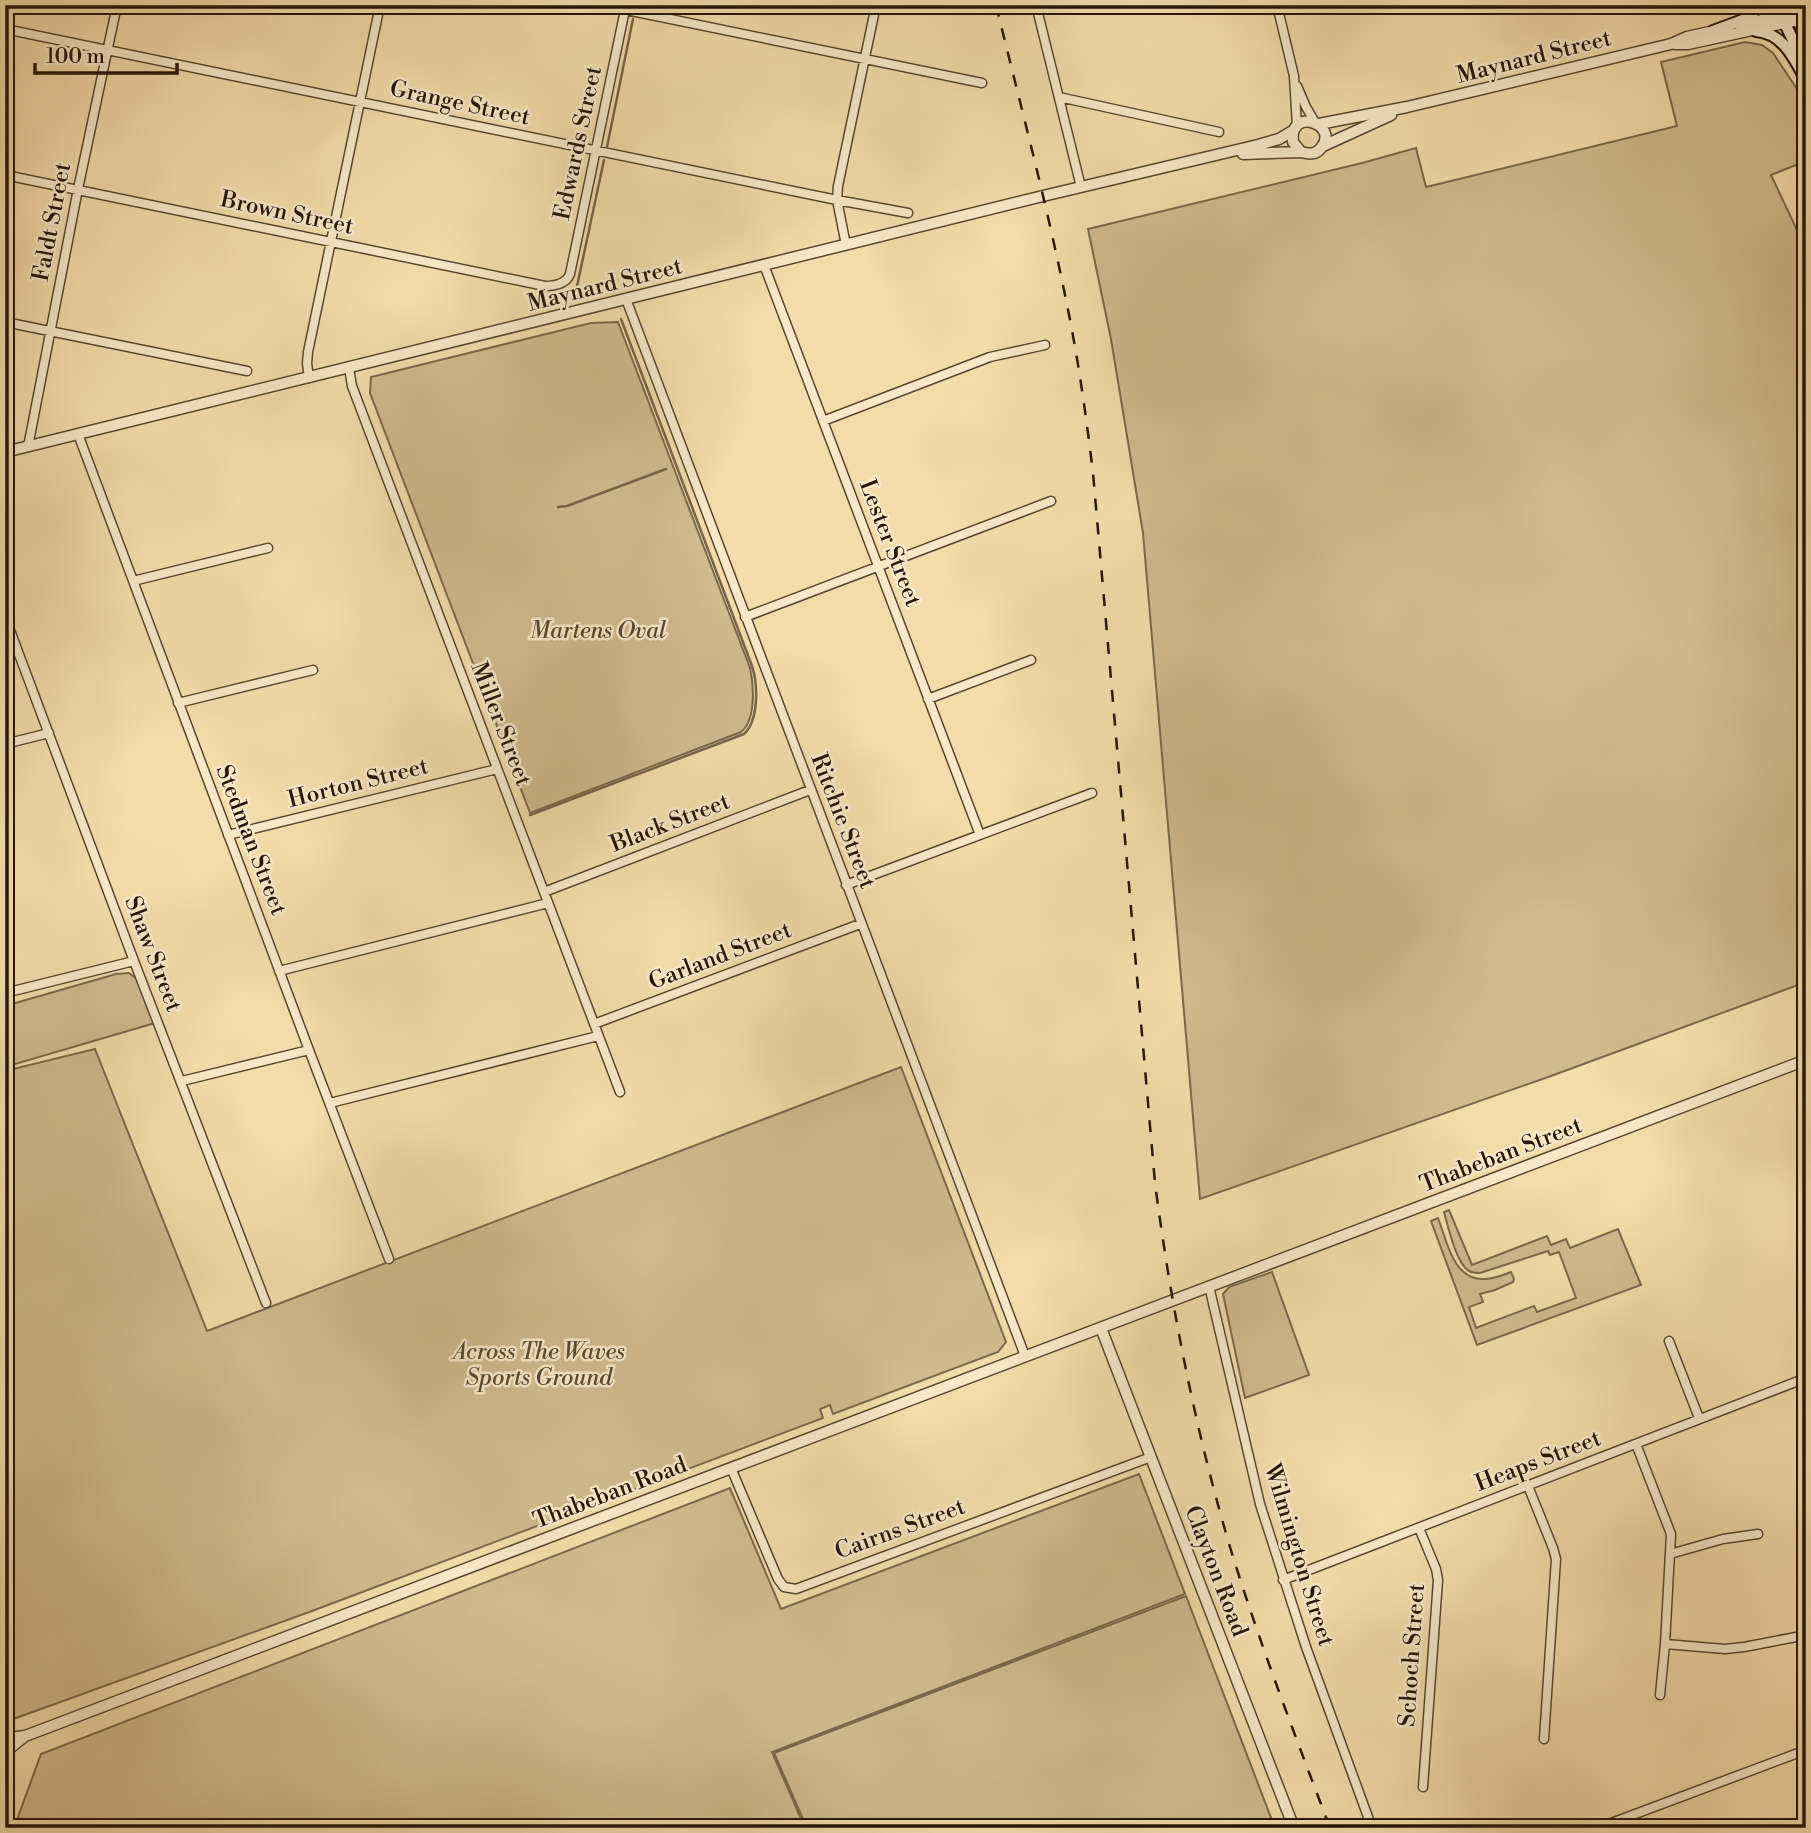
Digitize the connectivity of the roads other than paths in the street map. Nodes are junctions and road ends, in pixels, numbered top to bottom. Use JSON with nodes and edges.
{"nodes":[{"id":1,"x":117,"y":5,"type":"edge"},
{"id":2,"x":380,"y":5,"type":"edge"},
{"id":3,"x":602,"y":5,"type":"edge"},
{"id":4,"x":876,"y":5,"type":"edge"},
{"id":5,"x":1037,"y":5,"type":"edge"},
{"id":6,"x":1277,"y":5,"type":"edge"},
{"id":7,"x":1761,"y":5,"type":"edge"},
{"id":8,"x":625,"y":8,"type":"edge"},
{"id":9,"x":1794,"y":12,"type":"edge"},
{"id":10,"x":1781,"y":15,"type":"edge"},
{"id":11,"x":5,"y":29,"type":"edge"},
{"id":12,"x":1713,"y":31,"type":"junction"},
{"id":13,"x":1756,"y":31,"type":"junction"},
{"id":14,"x":1806,"y":38,"type":"edge"},
{"id":15,"x":1671,"y":44,"type":"junction"},
{"id":16,"x":107,"y":50,"type":"junction"},
{"id":17,"x":865,"y":59,"type":"junction"},
{"id":18,"x":1806,"y":67,"type":"edge"},
{"id":19,"x":1294,"y":76,"type":"junction"},
{"id":20,"x":1806,"y":80,"type":"edge"},
{"id":21,"x":982,"y":83,"type":"dead end"},
{"id":22,"x":1059,"y":97,"type":"junction"},
{"id":23,"x":360,"y":102,"type":"junction"},
{"id":24,"x":1407,"y":107,"type":"junction"},
{"id":25,"x":1317,"y":123,"type":"junction"},
{"id":26,"x":1295,"y":129,"type":"junction"},
{"id":27,"x":1219,"y":132,"type":"dead end"},
{"id":28,"x":1323,"y":146,"type":"junction"},
{"id":29,"x":596,"y":150,"type":"junction"},
{"id":30,"x":1301,"y":152,"type":"junction"},
{"id":31,"x":1214,"y":156,"type":"junction"},
{"id":32,"x":5,"y":175,"type":"edge"},
{"id":33,"x":1081,"y":187,"type":"junction"},
{"id":34,"x":78,"y":189,"type":"junction"},
{"id":35,"x":837,"y":200,"type":"junction"},
{"id":36,"x":908,"y":213,"type":"dead end"},
{"id":37,"x":331,"y":242,"type":"junction"},
{"id":38,"x":846,"y":245,"type":"junction"},
{"id":39,"x":764,"y":265,"type":"junction"},
{"id":40,"x":561,"y":284,"type":"joint"},
{"id":41,"x":626,"y":299,"type":"junction"},
{"id":42,"x":5,"y":322,"type":"edge"},
{"id":43,"x":50,"y":331,"type":"junction"},
{"id":44,"x":1045,"y":345,"type":"dead end"},
{"id":45,"x":349,"y":368,"type":"junction"},
{"id":46,"x":247,"y":371,"type":"dead end"},
{"id":47,"x":309,"y":377,"type":"junction"},
{"id":48,"x":823,"y":421,"type":"junction"},
{"id":49,"x":78,"y":434,"type":"junction"},
{"id":50,"x":27,"y":447,"type":"junction"},
{"id":51,"x":5,"y":452,"type":"edge"},
{"id":52,"x":1051,"y":501,"type":"dead end"},
{"id":53,"x":268,"y":548,"type":"dead end"},
{"id":54,"x":879,"y":567,"type":"junction"},
{"id":55,"x":133,"y":581,"type":"junction"},
{"id":56,"x":5,"y":617,"type":"edge"},
{"id":57,"x":745,"y":617,"type":"junction"},
{"id":58,"x":1031,"y":660,"type":"dead end"},
{"id":59,"x":313,"y":670,"type":"dead end"},
{"id":60,"x":928,"y":699,"type":"junction"},
{"id":61,"x":178,"y":702,"type":"junction"},
{"id":62,"x":49,"y":733,"type":"junction"},
{"id":63,"x":5,"y":744,"type":"edge"},
{"id":64,"x":497,"y":769,"type":"junction"},
{"id":65,"x":810,"y":790,"type":"junction"},
{"id":66,"x":1092,"y":793,"type":"dead end"},
{"id":67,"x":228,"y":835,"type":"junction"},
{"id":68,"x":980,"y":835,"type":"junction"},
{"id":69,"x":846,"y":885,"type":"junction"},
{"id":70,"x":544,"y":892,"type":"junction"},
{"id":71,"x":548,"y":903,"type":"junction"},
{"id":72,"x":860,"y":924,"type":"junction"},
{"id":73,"x":134,"y":961,"type":"junction"},
{"id":74,"x":279,"y":971,"type":"junction"},
{"id":75,"x":5,"y":993,"type":"edge"},
{"id":76,"x":594,"y":1024,"type":"junction"},
{"id":77,"x":598,"y":1036,"type":"junction"},
{"id":78,"x":309,"y":1050,"type":"junction"},
{"id":79,"x":1806,"y":1060,"type":"edge"},
{"id":80,"x":182,"y":1081,"type":"junction"},
{"id":81,"x":620,"y":1092,"type":"dead end"},
{"id":82,"x":330,"y":1103,"type":"junction"},
{"id":83,"x":389,"y":1259,"type":"dead end"},
{"id":84,"x":1209,"y":1286,"type":"junction"},
{"id":85,"x":266,"y":1303,"type":"dead end"},
{"id":86,"x":1101,"y":1328,"type":"junction"},
{"id":87,"x":1669,"y":1341,"type":"dead end"},
{"id":88,"x":1025,"y":1356,"type":"junction"},
{"id":89,"x":1806,"y":1378,"type":"edge"},
{"id":90,"x":1699,"y":1418,"type":"junction"},
{"id":91,"x":1636,"y":1444,"type":"junction"},
{"id":92,"x":1151,"y":1457,"type":"junction"},
{"id":93,"x":732,"y":1468,"type":"junction"},
{"id":94,"x":1528,"y":1486,"type":"junction"},
{"id":95,"x":1419,"y":1528,"type":"junction"},
{"id":96,"x":1758,"y":1534,"type":"dead end"},
{"id":97,"x":1670,"y":1555,"type":"junction"},
{"id":98,"x":1283,"y":1580,"type":"junction"},
{"id":99,"x":1796,"y":1637,"type":"dead end"},
{"id":100,"x":1665,"y":1644,"type":"junction"},
{"id":101,"x":1660,"y":1695,"type":"dead end"},
{"id":102,"x":25,"y":1736,"type":"junction"},
{"id":103,"x":5,"y":1739,"type":"edge"},
{"id":104,"x":1544,"y":1739,"type":"dead end"},
{"id":105,"x":1806,"y":1750,"type":"edge"},
{"id":106,"x":5,"y":1752,"type":"edge"},
{"id":107,"x":1423,"y":1787,"type":"dead end"},
{"id":108,"x":1294,"y":1828,"type":"edge"},
{"id":109,"x":1372,"y":1828,"type":"edge"},
{"id":110,"x":1598,"y":1828,"type":"edge"}],
"edges":[{"from":1,"to":16,"type":"street","name":"Faldt Street"},
{"from":2,"to":23,"type":"street"},
{"from":3,"to":8,"type":"street"},
{"from":4,"to":17,"type":"street"},
{"from":5,"to":22,"type":"street"},
{"from":6,"to":19,"type":"street"},
{"from":7,"to":12,"type":"main road"},
{"from":8,"to":17,"type":"street"},
{"from":8,"to":29,"type":"street","name":"Edwards Street"},
{"from":9,"to":10,"type":"street","name":"Maynard Street"},
{"from":9,"to":14,"type":"main road"},
{"from":10,"to":12,"type":"street","name":"Maynard Street"},
{"from":10,"to":13,"type":"street","name":"Maynard Street"},
{"from":10,"to":18,"type":"main road"},
{"from":11,"to":16,"type":"street","name":"Grange Street"},
{"from":12,"to":15,"type":"street","name":"Maynard Street"},
{"from":13,"to":15,"type":"street","name":"Maynard Street"},
{"from":13,"to":20,"type":"main road"},
{"from":15,"to":24,"type":"street","name":"Maynard Street"},
{"from":16,"to":23,"type":"street","name":"Grange Street"},
{"from":16,"to":34,"type":"street","name":"Faldt Street"},
{"from":17,"to":21,"type":"street"},
{"from":17,"to":35,"type":"street"},
{"from":19,"to":25,"type":"street"},
{"from":19,"to":26,"type":"street"},
{"from":22,"to":27,"type":"street"},
{"from":22,"to":33,"type":"street"},
{"from":23,"to":29,"type":"street","name":"Grange Street"},
{"from":23,"to":37,"type":"street"},
{"from":24,"to":25,"type":"street","name":"Maynard Street"},
{"from":24,"to":28,"type":"street","name":"Maynard Street"},
{"from":25,"to":26,"type":"street"},
{"from":25,"to":28,"type":"street"},
{"from":26,"to":30,"type":"street"},
{"from":26,"to":31,"type":"street","name":"Maynard Street"},
{"from":28,"to":30,"type":"street"},
{"from":29,"to":35,"type":"street","name":"Grange Street"},
{"from":29,"to":40,"type":"street","name":"Edwards Street"},
{"from":30,"to":31,"type":"street","name":"Maynard Street"},
{"from":31,"to":33,"type":"street","name":"Maynard Street"},
{"from":32,"to":34,"type":"street","name":"Brown Street"},
{"from":33,"to":38,"type":"street","name":"Maynard Street"},
{"from":34,"to":37,"type":"street","name":"Brown Street"},
{"from":34,"to":43,"type":"street","name":"Faldt Street"},
{"from":35,"to":36,"type":"street","name":"Grange Street"},
{"from":35,"to":38,"type":"street"},
{"from":37,"to":40,"type":"street","name":"Brown Street"},
{"from":37,"to":47,"type":"street"},
{"from":38,"to":39,"type":"street","name":"Maynard Street"},
{"from":39,"to":41,"type":"street","name":"Maynard Street"},
{"from":39,"to":48,"type":"street","name":"Lester Street"},
{"from":41,"to":45,"type":"street","name":"Maynard Street"},
{"from":41,"to":57,"type":"street","name":"Ritchie Street"},
{"from":42,"to":43,"type":"street"},
{"from":43,"to":46,"type":"street"},
{"from":43,"to":50,"type":"street","name":"Faldt Street"},
{"from":44,"to":48,"type":"street"},
{"from":45,"to":47,"type":"street","name":"Maynard Street"},
{"from":45,"to":64,"type":"street","name":"Miller Street"},
{"from":47,"to":49,"type":"street","name":"Maynard Street"},
{"from":48,"to":54,"type":"street","name":"Lester Street"},
{"from":49,"to":50,"type":"street","name":"Maynard Street"},
{"from":49,"to":55,"type":"street","name":"Stedman Street"},
{"from":50,"to":51,"type":"street","name":"Maynard Street"},
{"from":52,"to":54,"type":"street"},
{"from":53,"to":55,"type":"street"},
{"from":54,"to":57,"type":"street"},
{"from":54,"to":60,"type":"street","name":"Lester Street"},
{"from":55,"to":61,"type":"street","name":"Stedman Street"},
{"from":56,"to":62,"type":"street","name":"Shaw Street"},
{"from":57,"to":65,"type":"street","name":"Ritchie Street"},
{"from":58,"to":60,"type":"street"},
{"from":59,"to":61,"type":"street"},
{"from":60,"to":68,"type":"street","name":"Lester Street"},
{"from":61,"to":67,"type":"street","name":"Stedman Street"},
{"from":62,"to":63,"type":"street"},
{"from":62,"to":73,"type":"street","name":"Shaw Street"},
{"from":64,"to":67,"type":"street","name":"Horton Street"},
{"from":64,"to":70,"type":"street","name":"Miller Street"},
{"from":65,"to":69,"type":"street","name":"Ritchie Street"},
{"from":65,"to":70,"type":"street","name":"Black Street"},
{"from":66,"to":68,"type":"street"},
{"from":67,"to":74,"type":"street","name":"Stedman Street"},
{"from":68,"to":69,"type":"street"},
{"from":69,"to":72,"type":"street","name":"Ritchie Street"},
{"from":70,"to":71,"type":"street","name":"Miller Street"},
{"from":71,"to":74,"type":"street"},
{"from":71,"to":76,"type":"street","name":"Miller Street"},
{"from":72,"to":76,"type":"street","name":"Garland Street"},
{"from":72,"to":88,"type":"street","name":"Ritchie Street"},
{"from":73,"to":75,"type":"street"},
{"from":73,"to":80,"type":"street","name":"Shaw Street"},
{"from":74,"to":78,"type":"street","name":"Stedman Street"},
{"from":76,"to":77,"type":"street","name":"Miller Street"},
{"from":77,"to":81,"type":"street","name":"Miller Street"},
{"from":77,"to":82,"type":"street"},
{"from":78,"to":80,"type":"street"},
{"from":78,"to":82,"type":"street","name":"Stedman Street"},
{"from":79,"to":84,"type":"street","name":"Thabeban Street"},
{"from":80,"to":85,"type":"street","name":"Shaw Street"},
{"from":82,"to":83,"type":"street","name":"Stedman Street"},
{"from":84,"to":86,"type":"street","name":"Thabeban Road"},
{"from":84,"to":98,"type":"street","name":"Wilmington Street"},
{"from":86,"to":88,"type":"street","name":"Thabeban Road"},
{"from":86,"to":92,"type":"street","name":"Clayton Road"},
{"from":87,"to":90,"type":"street"},
{"from":88,"to":93,"type":"street","name":"Thabeban Road"},
{"from":89,"to":90,"type":"street","name":"Heaps Street"},
{"from":90,"to":91,"type":"street","name":"Heaps Street"},
{"from":91,"to":94,"type":"street","name":"Heaps Street"},
{"from":91,"to":97,"type":"street"},
{"from":92,"to":93,"type":"street","name":"Cairns Street"},
{"from":92,"to":108,"type":"street","name":"Clayton Road"},
{"from":93,"to":102,"type":"street","name":"Thabeban Road"},
{"from":94,"to":95,"type":"street","name":"Heaps Street"},
{"from":94,"to":104,"type":"street"},
{"from":95,"to":98,"type":"street","name":"Heaps Street"},
{"from":95,"to":107,"type":"street","name":"Schoch Street"},
{"from":96,"to":97,"type":"street"},
{"from":97,"to":100,"type":"street"},
{"from":98,"to":109,"type":"street","name":"Wilmington Street"},
{"from":99,"to":100,"type":"street"},
{"from":100,"to":101,"type":"street"},
{"from":102,"to":103,"type":"street","name":"Thabeban Road"},
{"from":102,"to":106,"type":"street","name":"Thabeban Road"},
{"from":105,"to":110,"type":"street"}]}
